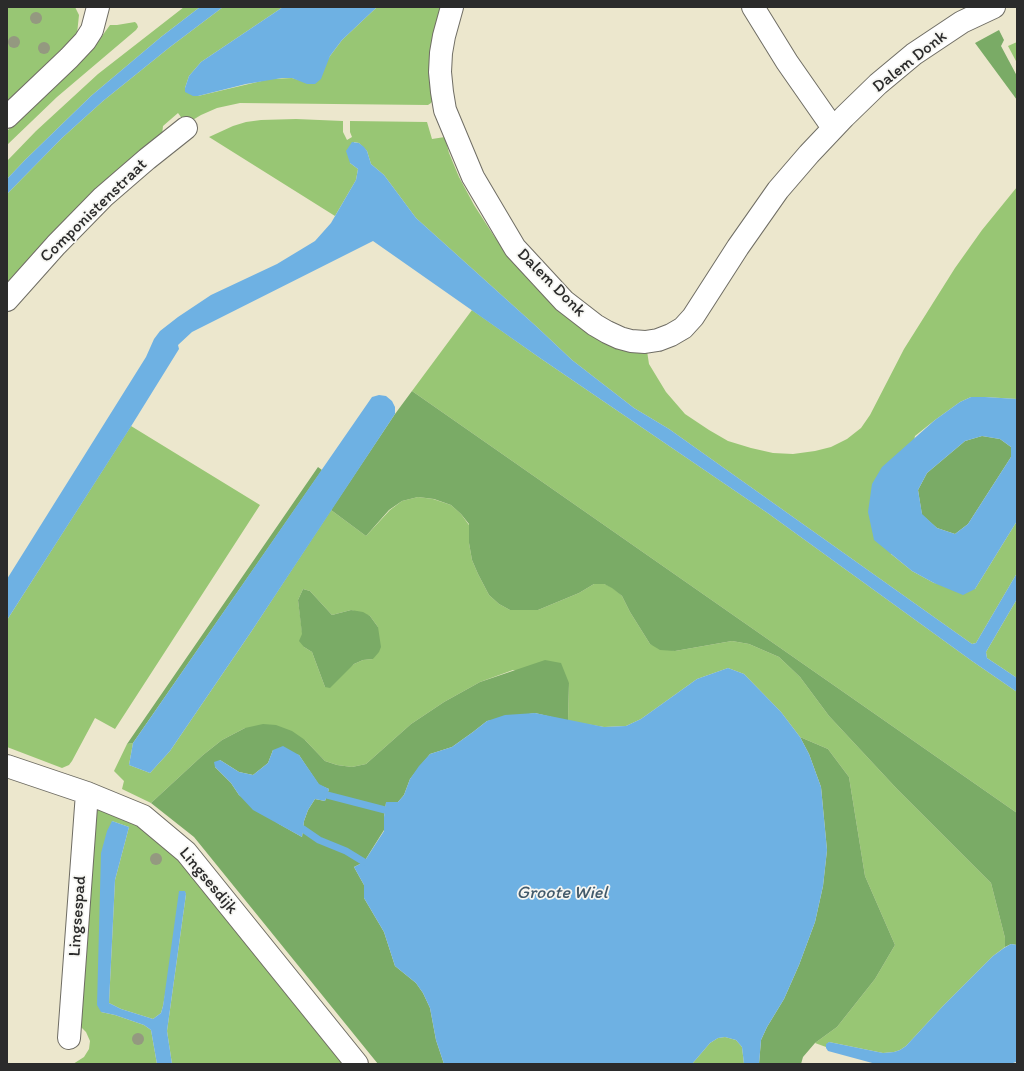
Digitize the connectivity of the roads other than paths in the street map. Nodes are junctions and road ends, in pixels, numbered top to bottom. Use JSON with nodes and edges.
{"nodes":[{"id":1,"x":98,"y":7,"type":"edge"},
{"id":2,"x":452,"y":7,"type":"edge"},
{"id":3,"x":753,"y":7,"type":"edge"},
{"id":4,"x":994,"y":7,"type":"edge"},
{"id":5,"x":7,"y":117,"type":"edge"},
{"id":6,"x":186,"y":128,"type":"dead end"},
{"id":7,"x":833,"y":128,"type":"junction"},
{"id":8,"x":7,"y":300,"type":"edge"},
{"id":9,"x":7,"y":766,"type":"edge"},
{"id":10,"x":87,"y":793,"type":"junction"},
{"id":11,"x":69,"y":1038,"type":"dead end"},
{"id":12,"x":357,"y":1064,"type":"edge"}],
"edges":[{"from":1,"to":5,"type":"street"},
{"from":2,"to":7,"type":"street","name":"Dalem Donk"},
{"from":3,"to":7,"type":"street"},
{"from":4,"to":7,"type":"street","name":"Dalem Donk"},
{"from":6,"to":8,"type":"street","name":"Componistenstraat"},
{"from":9,"to":10,"type":"street","name":"Lingsesdijk"},
{"from":10,"to":11,"type":"street","name":"Lingsespad"},
{"from":10,"to":12,"type":"street","name":"Lingsesdijk"}]}
